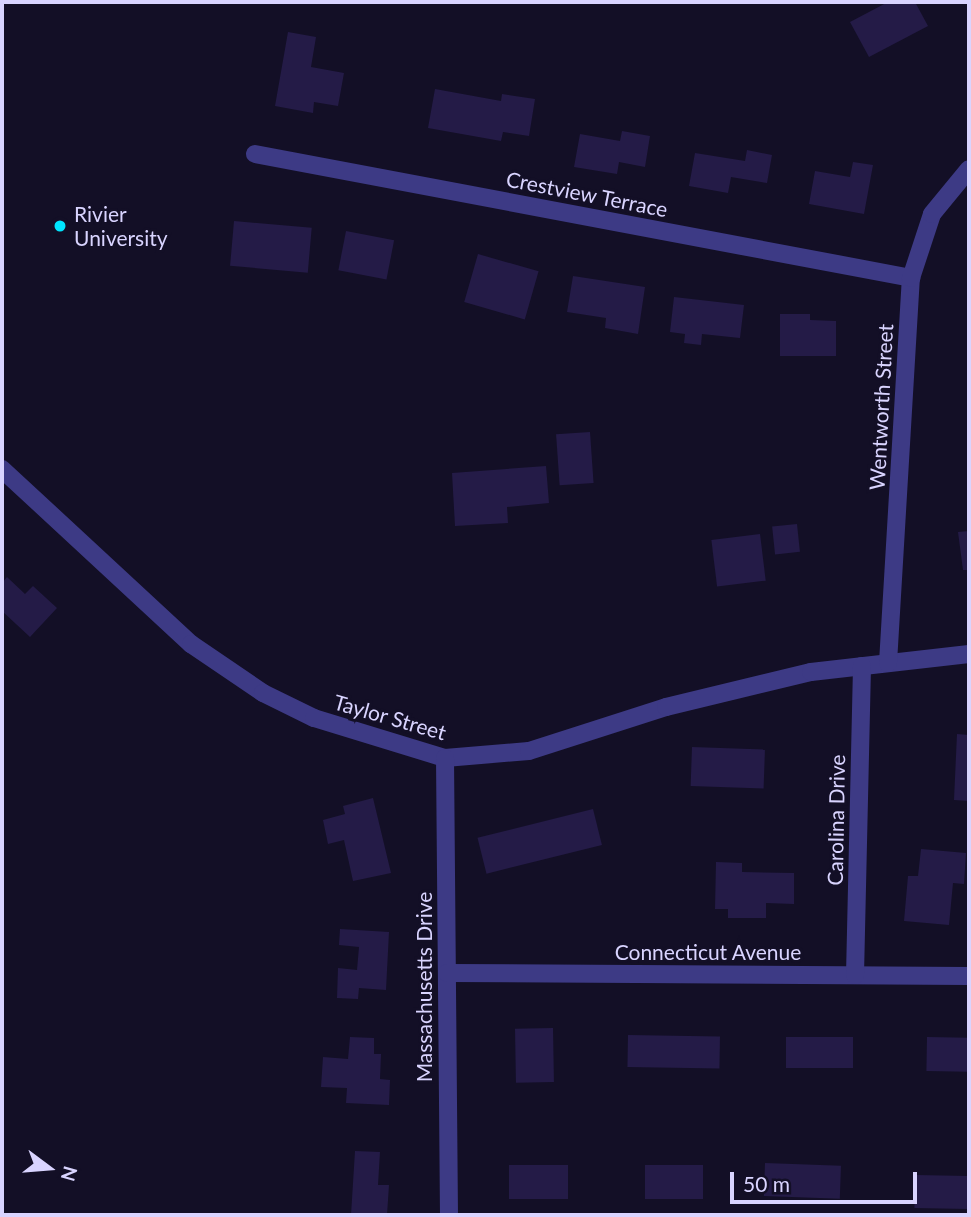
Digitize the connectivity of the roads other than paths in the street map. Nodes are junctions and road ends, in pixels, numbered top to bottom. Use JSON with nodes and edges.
{"nodes":[{"id":1,"x":255,"y":154,"type":"dead end"},
{"id":2,"x":969,"y":169,"type":"edge"},
{"id":3,"x":911,"y":278,"type":"junction"},
{"id":4,"x":2,"y":469,"type":"edge"},
{"id":5,"x":969,"y":654,"type":"edge"},
{"id":6,"x":888,"y":663,"type":"junction"},
{"id":7,"x":862,"y":666,"type":"junction"},
{"id":8,"x":445,"y":758,"type":"junction"},
{"id":9,"x":447,"y":973,"type":"junction"},
{"id":10,"x":855,"y":975,"type":"junction"},
{"id":11,"x":969,"y":976,"type":"edge"},
{"id":12,"x":449,"y":1215,"type":"edge"}],
"edges":[{"from":1,"to":3,"type":"street","name":"Crestview Terrace"},
{"from":2,"to":3,"type":"street","name":"Wentworth Street"},
{"from":3,"to":6,"type":"street","name":"Wentworth Street"},
{"from":4,"to":8,"type":"street","name":"Taylor Street"},
{"from":5,"to":6,"type":"street","name":"Taylor Street"},
{"from":6,"to":7,"type":"street","name":"Taylor Street"},
{"from":7,"to":8,"type":"street","name":"Taylor Street"},
{"from":7,"to":10,"type":"street","name":"Carolina Drive"},
{"from":8,"to":9,"type":"street","name":"Massachusetts Drive"},
{"from":9,"to":10,"type":"street","name":"Connecticut Avenue"},
{"from":9,"to":12,"type":"street","name":"Massachusetts Drive"},
{"from":10,"to":11,"type":"street","name":"Connecticut Avenue"}]}
